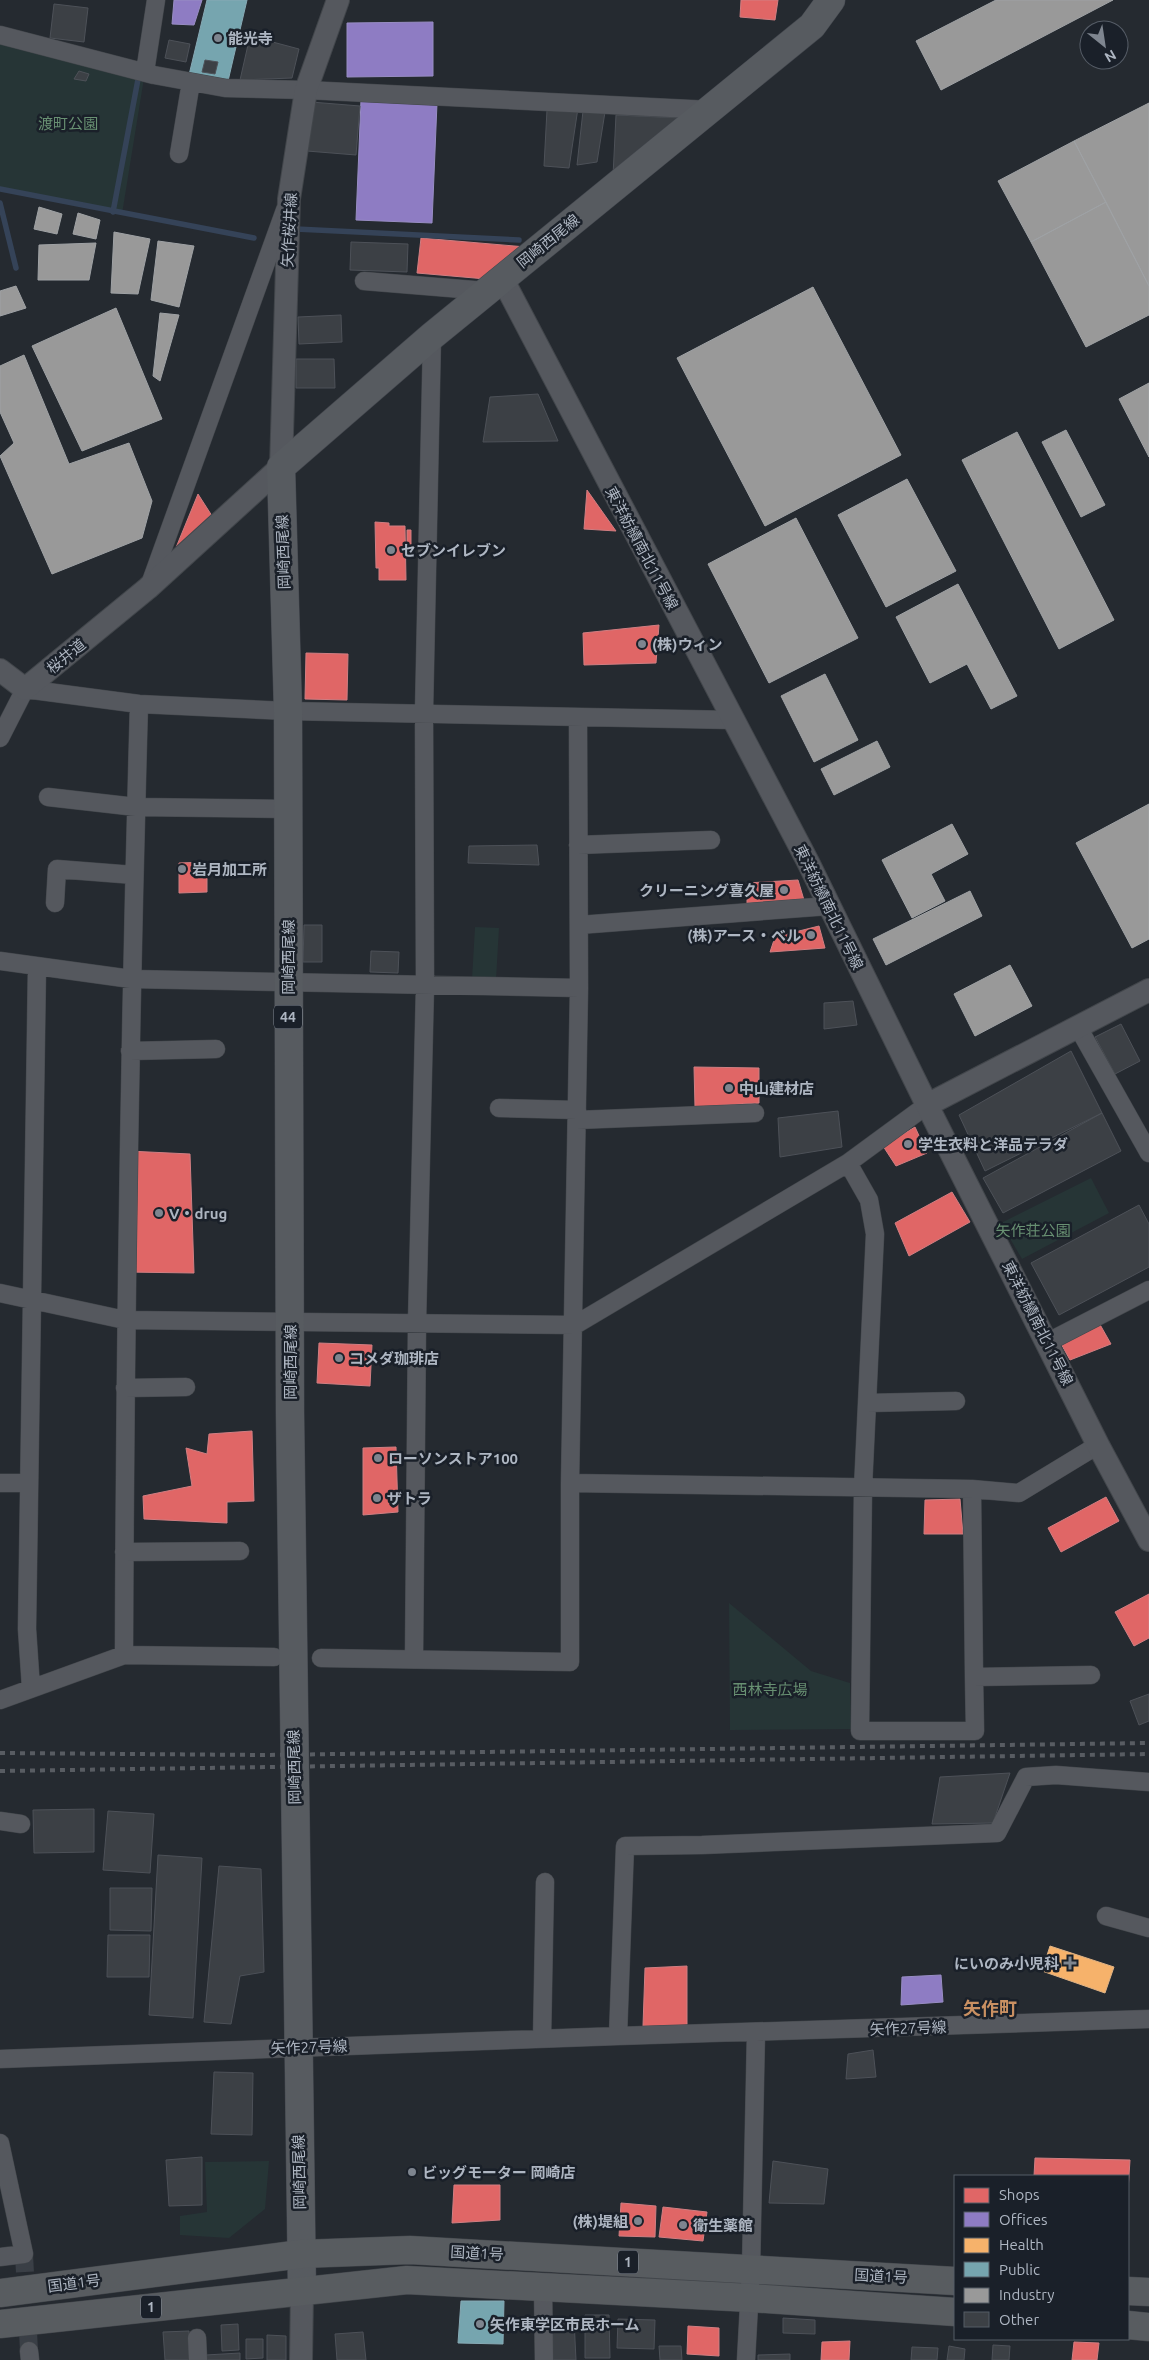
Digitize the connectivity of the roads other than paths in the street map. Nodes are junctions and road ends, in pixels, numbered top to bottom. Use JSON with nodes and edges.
{"nodes":[{"id":1,"x":156,"y":0,"type":"edge"},
{"id":2,"x":338,"y":0,"type":"edge"},
{"id":3,"x":831,"y":0,"type":"edge"},
{"id":4,"x":0,"y":35,"type":"edge"},
{"id":5,"x":145,"y":72,"type":"junction"},
{"id":6,"x":191,"y":82,"type":"junction"},
{"id":7,"x":306,"y":90,"type":"junction"},
{"id":8,"x":712,"y":110,"type":"junction"},
{"id":9,"x":179,"y":154,"type":"dead end"},
{"id":10,"x":289,"y":199,"type":"junction"},
{"id":11,"x":364,"y":281,"type":"dead end"},
{"id":12,"x":494,"y":284,"type":"junction"},
{"id":13,"x":432,"y":336,"type":"junction"},
{"id":14,"x":281,"y":467,"type":"junction"},
{"id":15,"x":148,"y":588,"type":"junction"},
{"id":16,"x":0,"y":670,"type":"edge"},
{"id":17,"x":25,"y":689,"type":"junction"},
{"id":18,"x":139,"y":704,"type":"junction"},
{"id":19,"x":288,"y":711,"type":"junction"},
{"id":20,"x":424,"y":712,"type":"junction"},
{"id":21,"x":578,"y":718,"type":"junction"},
{"id":22,"x":732,"y":720,"type":"junction"},
{"id":23,"x":0,"y":738,"type":"edge"},
{"id":24,"x":48,"y":797,"type":"dead end"},
{"id":25,"x":136,"y":807,"type":"junction"},
{"id":26,"x":288,"y":809,"type":"junction"},
{"id":27,"x":711,"y":840,"type":"dead end"},
{"id":28,"x":578,"y":845,"type":"junction"},
{"id":29,"x":134,"y":875,"type":"junction"},
{"id":30,"x":55,"y":903,"type":"dead end"},
{"id":31,"x":829,"y":906,"type":"junction"},
{"id":32,"x":579,"y":925,"type":"junction"},
{"id":33,"x":0,"y":961,"type":"edge"},
{"id":34,"x":37,"y":966,"type":"junction"},
{"id":35,"x":131,"y":979,"type":"junction"},
{"id":36,"x":288,"y":983,"type":"junction"},
{"id":37,"x":424,"y":986,"type":"junction"},
{"id":38,"x":579,"y":988,"type":"junction"},
{"id":39,"x":1149,"y":990,"type":"edge"},
{"id":40,"x":1078,"y":1027,"type":"junction"},
{"id":41,"x":216,"y":1049,"type":"dead end"},
{"id":42,"x":130,"y":1051,"type":"junction"},
{"id":43,"x":927,"y":1105,"type":"junction"},
{"id":44,"x":499,"y":1108,"type":"dead end"},
{"id":45,"x":755,"y":1113,"type":"dead end"},
{"id":46,"x":577,"y":1115,"type":"junction"},
{"id":47,"x":1149,"y":1153,"type":"edge"},
{"id":48,"x":848,"y":1163,"type":"junction"},
{"id":49,"x":1149,"y":1290,"type":"edge"},
{"id":50,"x":0,"y":1293,"type":"edge"},
{"id":51,"x":32,"y":1300,"type":"junction"},
{"id":52,"x":125,"y":1320,"type":"junction"},
{"id":53,"x":290,"y":1322,"type":"junction"},
{"id":54,"x":417,"y":1323,"type":"junction"},
{"id":55,"x":574,"y":1325,"type":"junction"},
{"id":56,"x":1048,"y":1342,"type":"junction"},
{"id":57,"x":186,"y":1387,"type":"dead end"},
{"id":58,"x":125,"y":1388,"type":"junction"},
{"id":59,"x":956,"y":1401,"type":"dead end"},
{"id":60,"x":867,"y":1403,"type":"junction"},
{"id":61,"x":1098,"y":1445,"type":"junction"},
{"id":62,"x":0,"y":1483,"type":"edge"},
{"id":63,"x":29,"y":1483,"type":"junction"},
{"id":64,"x":570,"y":1483,"type":"junction"},
{"id":65,"x":863,"y":1488,"type":"junction"},
{"id":66,"x":972,"y":1489,"type":"junction"},
{"id":67,"x":1149,"y":1540,"type":"edge"},
{"id":68,"x":240,"y":1551,"type":"dead end"},
{"id":69,"x":124,"y":1552,"type":"junction"},
{"id":70,"x":124,"y":1655,"type":"junction"},
{"id":71,"x":274,"y":1657,"type":"dead end"},
{"id":72,"x":321,"y":1658,"type":"dead end"},
{"id":73,"x":414,"y":1660,"type":"junction"},
{"id":74,"x":1090,"y":1675,"type":"dead end"},
{"id":75,"x":974,"y":1677,"type":"junction"},
{"id":76,"x":31,"y":1688,"type":"junction"},
{"id":77,"x":0,"y":1700,"type":"edge"},
{"id":78,"x":1149,"y":1782,"type":"edge"},
{"id":79,"x":0,"y":1822,"type":"edge"},
{"id":80,"x":22,"y":1824,"type":"dead end"},
{"id":81,"x":545,"y":1882,"type":"dead end"},
{"id":82,"x":1106,"y":1916,"type":"dead end"},
{"id":83,"x":1149,"y":1928,"type":"edge"},
{"id":84,"x":1149,"y":2019,"type":"edge"},
{"id":85,"x":756,"y":2032,"type":"junction"},
{"id":86,"x":618,"y":2036,"type":"junction"},
{"id":87,"x":542,"y":2039,"type":"junction"},
{"id":88,"x":298,"y":2047,"type":"junction"},
{"id":89,"x":0,"y":2059,"type":"edge"},
{"id":90,"x":0,"y":2143,"type":"edge"},
{"id":91,"x":301,"y":2254,"type":"junction"},
{"id":92,"x":0,"y":2257,"type":"edge"},
{"id":93,"x":751,"y":2269,"type":"junction"},
{"id":94,"x":954,"y":2281,"type":"edge"},
{"id":95,"x":543,"y":2288,"type":"junction"},
{"id":96,"x":302,"y":2291,"type":"junction"},
{"id":97,"x":1129,"y":2291,"type":"edge"},
{"id":98,"x":1149,"y":2292,"type":"edge"},
{"id":99,"x":0,"y":2293,"type":"edge"},
{"id":100,"x":750,"y":2298,"type":"junction"},
{"id":101,"x":954,"y":2312,"type":"edge"},
{"id":102,"x":0,"y":2324,"type":"edge"},
{"id":103,"x":1129,"y":2325,"type":"edge"},
{"id":104,"x":1149,"y":2327,"type":"edge"},
{"id":105,"x":197,"y":2338,"type":"dead end"},
{"id":106,"x":198,"y":2360,"type":"edge"},
{"id":107,"x":301,"y":2360,"type":"edge"},
{"id":108,"x":544,"y":2360,"type":"edge"},
{"id":109,"x":746,"y":2360,"type":"edge"}],
"edges":[{"from":1,"to":5,"type":"street"},
{"from":2,"to":7,"type":"street","name":"矢作桜井線"},
{"from":3,"to":8,"type":"main road","name":"岡崎西尾線"},
{"from":4,"to":5,"type":"street"},
{"from":5,"to":6,"type":"street"},
{"from":6,"to":7,"type":"street"},
{"from":6,"to":9,"type":"street"},
{"from":7,"to":8,"type":"street"},
{"from":7,"to":10,"type":"street","name":"矢作桜井線"},
{"from":8,"to":12,"type":"main road","name":"岡崎西尾線"},
{"from":10,"to":14,"type":"street","name":"矢作桜井線"},
{"from":10,"to":15,"type":"street"},
{"from":11,"to":12,"type":"street"},
{"from":12,"to":13,"type":"main road","name":"岡崎西尾線"},
{"from":12,"to":22,"type":"street","name":"東洋紡績南北11号線"},
{"from":13,"to":14,"type":"main road","name":"岡崎西尾線"},
{"from":13,"to":20,"type":"street"},
{"from":14,"to":15,"type":"street","name":"桜井道"},
{"from":14,"to":19,"type":"main road","name":"岡崎西尾線","number":"44"},
{"from":15,"to":17,"type":"street","name":"桜井道"},
{"from":16,"to":17,"type":"street"},
{"from":17,"to":18,"type":"street"},
{"from":17,"to":23,"type":"street","name":"桜井道"},
{"from":18,"to":19,"type":"street"},
{"from":18,"to":25,"type":"street"},
{"from":19,"to":20,"type":"street"},
{"from":19,"to":26,"type":"main road","name":"岡崎西尾線","number":"44"},
{"from":20,"to":21,"type":"street"},
{"from":20,"to":37,"type":"street"},
{"from":21,"to":22,"type":"street"},
{"from":21,"to":28,"type":"street"},
{"from":22,"to":31,"type":"street","name":"東洋紡績南北11号線"},
{"from":24,"to":25,"type":"street"},
{"from":25,"to":26,"type":"street"},
{"from":25,"to":29,"type":"street"},
{"from":26,"to":36,"type":"main road","name":"岡崎西尾線","number":"44"},
{"from":27,"to":28,"type":"street"},
{"from":28,"to":32,"type":"street"},
{"from":29,"to":30,"type":"street"},
{"from":29,"to":35,"type":"street"},
{"from":31,"to":32,"type":"street"},
{"from":31,"to":43,"type":"street","name":"東洋紡績南北11号線"},
{"from":32,"to":38,"type":"street"},
{"from":33,"to":34,"type":"street"},
{"from":34,"to":35,"type":"street"},
{"from":34,"to":51,"type":"street"},
{"from":35,"to":36,"type":"street"},
{"from":35,"to":42,"type":"street"},
{"from":36,"to":37,"type":"street"},
{"from":36,"to":53,"type":"main road","name":"岡崎西尾線","number":"44"},
{"from":37,"to":38,"type":"street"},
{"from":37,"to":54,"type":"street"},
{"from":38,"to":46,"type":"street"},
{"from":39,"to":40,"type":"street"},
{"from":40,"to":43,"type":"street"},
{"from":40,"to":47,"type":"street"},
{"from":41,"to":42,"type":"street"},
{"from":42,"to":52,"type":"street"},
{"from":43,"to":48,"type":"street"},
{"from":43,"to":56,"type":"street","name":"東洋紡績南北11号線"},
{"from":44,"to":46,"type":"street"},
{"from":45,"to":46,"type":"street"},
{"from":46,"to":55,"type":"street"},
{"from":48,"to":55,"type":"street"},
{"from":48,"to":60,"type":"street"},
{"from":49,"to":56,"type":"street"},
{"from":50,"to":51,"type":"street"},
{"from":51,"to":52,"type":"street"},
{"from":51,"to":63,"type":"street"},
{"from":52,"to":53,"type":"street"},
{"from":52,"to":58,"type":"street"},
{"from":53,"to":54,"type":"street"},
{"from":53,"to":88,"type":"main road","name":"岡崎西尾線","number":"44"},
{"from":54,"to":55,"type":"street"},
{"from":54,"to":73,"type":"street"},
{"from":55,"to":64,"type":"street"},
{"from":56,"to":61,"type":"street","name":"東洋紡績南北11号線"},
{"from":57,"to":58,"type":"street"},
{"from":58,"to":69,"type":"street"},
{"from":59,"to":60,"type":"street"},
{"from":60,"to":65,"type":"street"},
{"from":61,"to":66,"type":"street"},
{"from":61,"to":67,"type":"street","name":"東洋紡績南北11号線"},
{"from":62,"to":63,"type":"street"},
{"from":63,"to":76,"type":"street"},
{"from":64,"to":65,"type":"street"},
{"from":64,"to":73,"type":"street"},
{"from":65,"to":66,"type":"street"},
{"from":65,"to":75,"type":"street"},
{"from":66,"to":75,"type":"street"},
{"from":68,"to":69,"type":"street"},
{"from":69,"to":70,"type":"street"},
{"from":70,"to":71,"type":"street"},
{"from":70,"to":76,"type":"street"},
{"from":72,"to":73,"type":"street"},
{"from":74,"to":75,"type":"street"},
{"from":76,"to":77,"type":"street"},
{"from":78,"to":86,"type":"street"},
{"from":79,"to":80,"type":"street"},
{"from":81,"to":87,"type":"street"},
{"from":82,"to":83,"type":"street"},
{"from":84,"to":85,"type":"street","name":"矢作27号線"},
{"from":85,"to":86,"type":"street","name":"矢作27号線"},
{"from":85,"to":93,"type":"street"},
{"from":86,"to":87,"type":"street","name":"矢作27号線"},
{"from":87,"to":88,"type":"street","name":"矢作27号線"},
{"from":88,"to":89,"type":"street","name":"矢作27号線"},
{"from":88,"to":91,"type":"main road","name":"岡崎西尾線","number":"44"},
{"from":90,"to":92,"type":"street"},
{"from":91,"to":93,"type":"highway","name":"国道1号","number":"1"},
{"from":91,"to":96,"type":"main road","name":"岡崎西尾線","number":"44"},
{"from":91,"to":99,"type":"highway","name":"国道1号","number":"1"},
{"from":93,"to":94,"type":"highway","name":"国道1号","number":"1"},
{"from":93,"to":100,"type":"street"},
{"from":95,"to":96,"type":"highway","name":"国道1号","number":"1"},
{"from":95,"to":100,"type":"highway","name":"国道1号","number":"1"},
{"from":95,"to":108,"type":"street"},
{"from":96,"to":102,"type":"highway","name":"国道1号","number":"1"},
{"from":96,"to":107,"type":"street"},
{"from":97,"to":98,"type":"highway"},
{"from":100,"to":101,"type":"highway","name":"国道1号","number":"1"},
{"from":100,"to":109,"type":"street"},
{"from":103,"to":104,"type":"highway"},
{"from":105,"to":106,"type":"street"}]}
